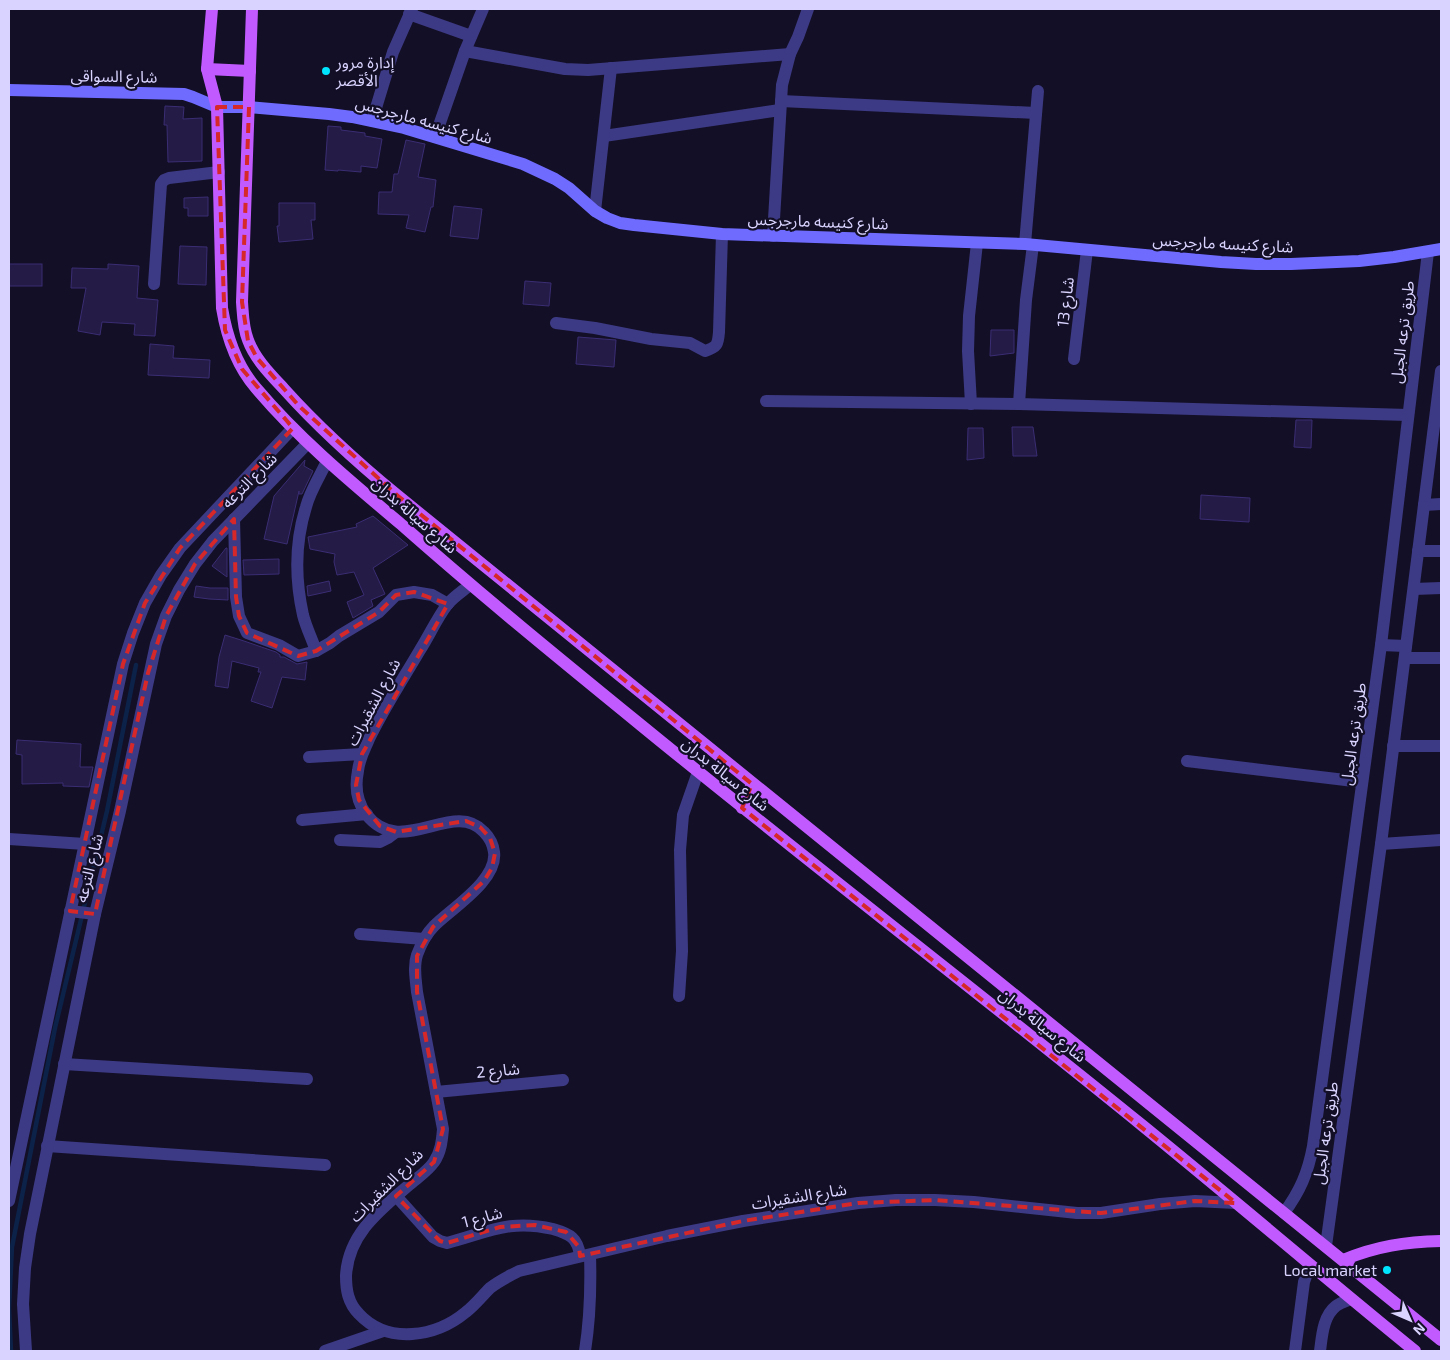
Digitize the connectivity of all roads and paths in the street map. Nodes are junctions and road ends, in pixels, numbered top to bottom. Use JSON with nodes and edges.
{"nodes":[{"id":1,"x":212,"y":9,"type":"edge"},
{"id":2,"x":252,"y":9,"type":"edge"},
{"id":3,"x":483,"y":9,"type":"edge"},
{"id":4,"x":808,"y":9,"type":"edge"},
{"id":5,"x":410,"y":11,"type":"edge"},
{"id":6,"x":471,"y":36,"type":"junction"},
{"id":7,"x":465,"y":51,"type":"junction"},
{"id":8,"x":790,"y":54,"type":"junction"},
{"id":9,"x":611,"y":68,"type":"junction"},
{"id":10,"x":207,"y":69,"type":"junction"},
{"id":11,"x":250,"y":71,"type":"junction"},
{"id":12,"x":9,"y":90,"type":"edge"},
{"id":13,"x":1038,"y":91,"type":"dead end"},
{"id":14,"x":781,"y":105,"type":"junction"},
{"id":15,"x":217,"y":107,"type":"junction"},
{"id":16,"x":249,"y":107,"type":"junction"},
{"id":17,"x":1036,"y":113,"type":"junction"},
{"id":18,"x":372,"y":121,"type":"junction"},
{"id":19,"x":604,"y":136,"type":"junction"},
{"id":20,"x":435,"y":137,"type":"junction"},
{"id":21,"x":219,"y":172,"type":"junction"},
{"id":22,"x":595,"y":212,"type":"junction"},
{"id":23,"x":722,"y":234,"type":"junction"},
{"id":24,"x":773,"y":236,"type":"junction"},
{"id":25,"x":977,"y":243,"type":"junction"},
{"id":26,"x":1029,"y":245,"type":"junction"},
{"id":27,"x":1441,"y":249,"type":"edge"},
{"id":28,"x":1088,"y":250,"type":"junction"},
{"id":29,"x":1428,"y":252,"type":"junction"},
{"id":30,"x":154,"y":284,"type":"dead end"},
{"id":31,"x":556,"y":323,"type":"dead end"},
{"id":32,"x":1074,"y":359,"type":"dead end"},
{"id":33,"x":1441,"y":370,"type":"edge"},
{"id":34,"x":766,"y":401,"type":"dead end"},
{"id":35,"x":972,"y":404,"type":"junction"},
{"id":36,"x":1019,"y":404,"type":"junction"},
{"id":37,"x":1408,"y":415,"type":"junction"},
{"id":38,"x":293,"y":428,"type":"junction"},
{"id":39,"x":1437,"y":436,"type":"edge"},
{"id":40,"x":308,"y":443,"type":"junction"},
{"id":41,"x":327,"y":461,"type":"junction"},
{"id":42,"x":1441,"y":504,"type":"edge"},
{"id":43,"x":1424,"y":505,"type":"junction"},
{"id":44,"x":234,"y":519,"type":"junction"},
{"id":45,"x":1441,"y":551,"type":"edge"},
{"id":46,"x":1418,"y":552,"type":"junction"},
{"id":47,"x":470,"y":585,"type":"junction"},
{"id":48,"x":1414,"y":588,"type":"junction"},
{"id":49,"x":1441,"y":588,"type":"edge"},
{"id":50,"x":448,"y":604,"type":"junction"},
{"id":51,"x":1381,"y":645,"type":"junction"},
{"id":52,"x":316,"y":651,"type":"junction"},
{"id":53,"x":1406,"y":652,"type":"junction"},
{"id":54,"x":1441,"y":658,"type":"edge"},
{"id":55,"x":1394,"y":746,"type":"junction"},
{"id":56,"x":1441,"y":746,"type":"edge"},
{"id":57,"x":362,"y":754,"type":"junction"},
{"id":58,"x":309,"y":758,"type":"dead end"},
{"id":59,"x":1187,"y":761,"type":"dead end"},
{"id":60,"x":698,"y":772,"type":"junction"},
{"id":61,"x":1362,"y":782,"type":"junction"},
{"id":62,"x":752,"y":784,"type":"junction"},
{"id":63,"x":742,"y":808,"type":"junction"},
{"id":64,"x":367,"y":814,"type":"junction"},
{"id":65,"x":302,"y":820,"type":"dead end"},
{"id":66,"x":396,"y":832,"type":"junction"},
{"id":67,"x":9,"y":839,"type":"edge"},
{"id":68,"x":340,"y":840,"type":"dead end"},
{"id":69,"x":1441,"y":840,"type":"edge"},
{"id":70,"x":85,"y":844,"type":"junction"},
{"id":71,"x":1381,"y":844,"type":"junction"},
{"id":72,"x":82,"y":913,"type":"junction"},
{"id":73,"x":360,"y":934,"type":"dead end"},
{"id":74,"x":424,"y":939,"type":"junction"},
{"id":75,"x":679,"y":996,"type":"dead end"},
{"id":76,"x":64,"y":1064,"type":"junction"},
{"id":77,"x":308,"y":1079,"type":"dead end"},
{"id":78,"x":563,"y":1080,"type":"dead end"},
{"id":79,"x":436,"y":1092,"type":"junction"},
{"id":80,"x":47,"y":1146,"type":"junction"},
{"id":81,"x":325,"y":1165,"type":"dead end"},
{"id":82,"x":396,"y":1196,"type":"junction"},
{"id":83,"x":9,"y":1201,"type":"edge"},
{"id":84,"x":1236,"y":1203,"type":"junction"},
{"id":85,"x":1284,"y":1212,"type":"junction"},
{"id":86,"x":1441,"y":1242,"type":"edge"},
{"id":87,"x":1326,"y":1246,"type":"junction"},
{"id":88,"x":585,"y":1256,"type":"junction"},
{"id":89,"x":1343,"y":1260,"type":"junction"},
{"id":90,"x":1310,"y":1265,"type":"junction"},
{"id":91,"x":1351,"y":1299,"type":"junction"},
{"id":92,"x":383,"y":1331,"type":"junction"},
{"id":93,"x":1441,"y":1340,"type":"edge"},
{"id":94,"x":26,"y":1351,"type":"edge"},
{"id":95,"x":325,"y":1351,"type":"edge"},
{"id":96,"x":585,"y":1351,"type":"edge"},
{"id":97,"x":1295,"y":1351,"type":"edge"},
{"id":98,"x":1320,"y":1351,"type":"edge"},
{"id":99,"x":1415,"y":1351,"type":"edge"}],
"edges":[{"from":1,"to":10,"type":"main road","name":"شارع سيالة بدران"},
{"from":2,"to":11,"type":"main road","name":"شارع سيالة بدران"},
{"from":3,"to":6,"type":"street"},
{"from":4,"to":8,"type":"street"},
{"from":5,"to":6,"type":"street"},
{"from":5,"to":18,"type":"street"},
{"from":6,"to":7,"type":"street"},
{"from":7,"to":9,"type":"street"},
{"from":7,"to":20,"type":"street"},
{"from":8,"to":9,"type":"street"},
{"from":8,"to":14,"type":"street"},
{"from":9,"to":19,"type":"street"},
{"from":10,"to":11,"type":"main road"},
{"from":10,"to":15,"type":"main road","name":"شارع سيالة بدران"},
{"from":11,"to":16,"type":"main road","name":"شارع سيالة بدران"},
{"from":12,"to":15,"type":"street","name":"شارع السواقى"},
{"from":13,"to":17,"type":"street"},
{"from":14,"to":17,"type":"street"},
{"from":14,"to":19,"type":"street"},
{"from":14,"to":24,"type":"street"},
{"from":15,"to":16,"type":"street","name":"شارع كنيسه مارجرجس"},
{"from":15,"to":21,"type":"main road","name":"شارع سيالة بدران"},
{"from":16,"to":18,"type":"street","name":"شارع كنيسه مارجرجس"},
{"from":16,"to":62,"type":"main road","name":"شارع سيالة بدران"},
{"from":17,"to":26,"type":"street"},
{"from":18,"to":20,"type":"street","name":"شارع كنيسه مارجرجس"},
{"from":19,"to":22,"type":"street"},
{"from":20,"to":22,"type":"street","name":"شارع كنيسه مارجرجس"},
{"from":21,"to":30,"type":"street"},
{"from":21,"to":38,"type":"main road","name":"شارع سيالة بدران"},
{"from":22,"to":23,"type":"street","name":"شارع كنيسه مارجرجس"},
{"from":23,"to":24,"type":"street","name":"شارع كنيسه مارجرجس"},
{"from":23,"to":31,"type":"street"},
{"from":24,"to":25,"type":"street","name":"شارع كنيسه مارجرجس"},
{"from":25,"to":26,"type":"street","name":"شارع كنيسه مارجرجس"},
{"from":25,"to":35,"type":"street"},
{"from":26,"to":28,"type":"street","name":"شارع كنيسه مارجرجس"},
{"from":26,"to":36,"type":"street"},
{"from":27,"to":29,"type":"street","name":"شارع كنيسه مارجرجس"},
{"from":28,"to":29,"type":"street","name":"شارع كنيسه مارجرجس"},
{"from":28,"to":32,"type":"street","name":"شارع 13"},
{"from":29,"to":37,"type":"street","name":"طريق ترعه الجبل"},
{"from":33,"to":39,"type":"street","name":"طريق ترعه الجبل"},
{"from":34,"to":35,"type":"street"},
{"from":35,"to":36,"type":"street"},
{"from":36,"to":37,"type":"street"},
{"from":37,"to":51,"type":"street","name":"طريق ترعه الجبل"},
{"from":38,"to":40,"type":"main road","name":"شارع سيالة بدران"},
{"from":38,"to":70,"type":"street","name":"شارع الترعه"},
{"from":39,"to":43,"type":"street","name":"طريق ترعه الجبل"},
{"from":40,"to":41,"type":"main road","name":"شارع سيالة بدران"},
{"from":40,"to":44,"type":"street","name":"شارع الترعه"},
{"from":41,"to":47,"type":"main road","name":"شارع سيالة بدران"},
{"from":41,"to":52,"type":"street"},
{"from":42,"to":43,"type":"street"},
{"from":43,"to":46,"type":"street","name":"طريق ترعه الجبل"},
{"from":44,"to":52,"type":"street"},
{"from":44,"to":72,"type":"street","name":"شارع الترعه"},
{"from":45,"to":46,"type":"street"},
{"from":46,"to":48,"type":"street","name":"طريق ترعه الجبل"},
{"from":47,"to":50,"type":"street","name":"شارع الشقيرات"},
{"from":47,"to":60,"type":"main road","name":"شارع سيالة بدران"},
{"from":48,"to":49,"type":"street"},
{"from":48,"to":53,"type":"street","name":"طريق ترعه الجبل"},
{"from":50,"to":52,"type":"street"},
{"from":50,"to":57,"type":"street","name":"شارع الشقيرات"},
{"from":51,"to":53,"type":"street"},
{"from":51,"to":61,"type":"street","name":"طريق ترعه الجبل"},
{"from":53,"to":54,"type":"street"},
{"from":53,"to":55,"type":"street","name":"طريق ترعه الجبل"},
{"from":55,"to":56,"type":"street"},
{"from":55,"to":71,"type":"street","name":"طريق ترعه الجبل"},
{"from":57,"to":58,"type":"street"},
{"from":57,"to":64,"type":"street","name":"شارع الشقيرات"},
{"from":59,"to":61,"type":"street"},
{"from":60,"to":63,"type":"main road","name":"شارع سيالة بدران"},
{"from":60,"to":75,"type":"street"},
{"from":61,"to":85,"type":"street","name":"طريق ترعه الجبل"},
{"from":62,"to":63,"type":"main road"},
{"from":62,"to":85,"type":"main road","name":"شارع سيالة بدران"},
{"from":63,"to":84,"type":"main road","name":"شارع سيالة بدران"},
{"from":64,"to":65,"type":"street"},
{"from":64,"to":66,"type":"street"},
{"from":66,"to":68,"type":"street"},
{"from":66,"to":74,"type":"street","name":"شارع الشقيرات"},
{"from":67,"to":70,"type":"street"},
{"from":69,"to":71,"type":"street"},
{"from":70,"to":72,"type":"street","name":"شارع الترعه"},
{"from":71,"to":87,"type":"street","name":"طريق ترعه الجبل"},
{"from":72,"to":76,"type":"street","name":"شارع الترعه"},
{"from":72,"to":83,"type":"street","name":"شارع الترعه"},
{"from":73,"to":74,"type":"street"},
{"from":74,"to":79,"type":"street","name":"شارع الشقيرات"},
{"from":76,"to":77,"type":"street"},
{"from":76,"to":80,"type":"street","name":"شارع الترعه"},
{"from":78,"to":79,"type":"street","name":"شارع 2"},
{"from":79,"to":82,"type":"street","name":"شارع الشقيرات"},
{"from":80,"to":81,"type":"street"},
{"from":80,"to":94,"type":"street","name":"شارع الترعه"},
{"from":82,"to":88,"type":"street","name":"شارع 1"},
{"from":82,"to":92,"type":"street","name":"شارع الشقيرات"},
{"from":84,"to":88,"type":"street","name":"شارع الشقيرات"},
{"from":84,"to":90,"type":"main road","name":"شارع سيالة بدران"},
{"from":85,"to":87,"type":"main road","name":"شارع سيالة بدران"},
{"from":86,"to":89,"type":"main road"},
{"from":87,"to":89,"type":"main road","name":"شارع سيالة بدران"},
{"from":88,"to":92,"type":"street","name":"شارع الشقيرات"},
{"from":88,"to":96,"type":"street"},
{"from":89,"to":93,"type":"main road","name":"شارع سيالة بدران"},
{"from":90,"to":91,"type":"main road","name":"شارع سيالة بدران"},
{"from":90,"to":97,"type":"street"},
{"from":91,"to":98,"type":"street"},
{"from":91,"to":99,"type":"main road","name":"شارع سيالة بدران"},
{"from":92,"to":95,"type":"street"}]}
